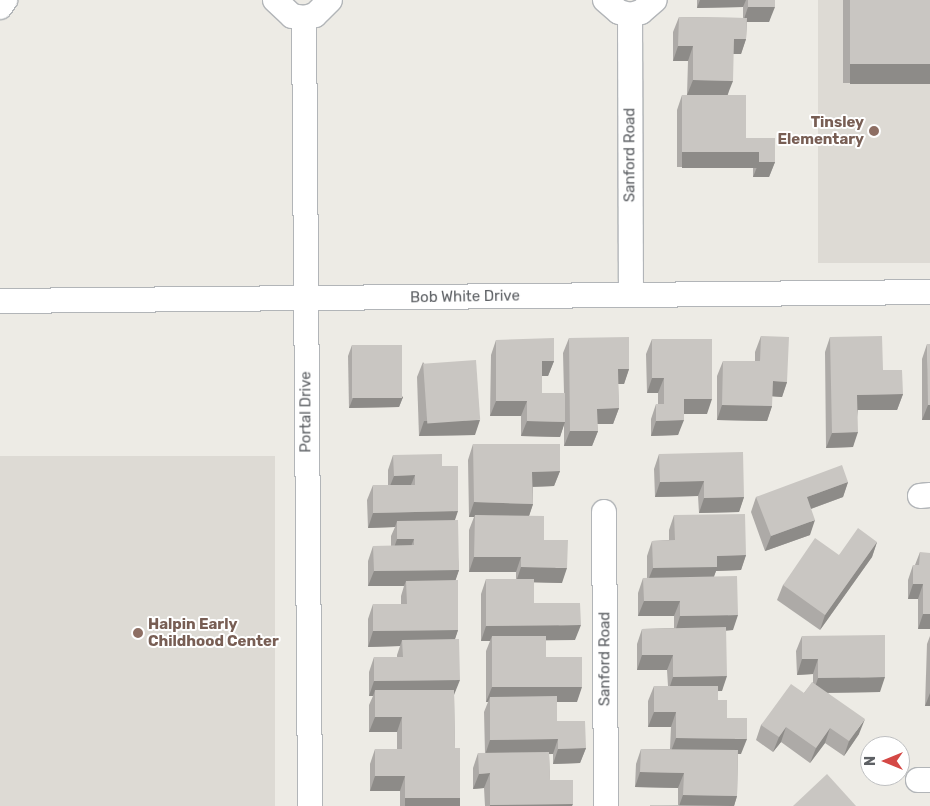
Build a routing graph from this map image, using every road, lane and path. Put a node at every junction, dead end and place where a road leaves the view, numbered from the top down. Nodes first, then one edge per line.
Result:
1 (5, 0) edge
2 (275, 0) edge
3 (330, 0) edge
4 (605, 0) edge
5 (654, 0) edge
6 (0, 7) edge
7 (630, 15) junction
8 (304, 18) junction
9 (930, 292) edge
10 (630, 295) junction
11 (306, 298) junction
12 (0, 301) edge
13 (604, 512) dead end
14 (310, 806) edge
15 (606, 806) edge

1 - 6 street
2 - 8 street
3 - 8 street
4 - 7 street
5 - 7 street
7 - 10 street, Sanford Road
8 - 11 street, Portal Drive
9 - 10 street, Bob White Drive
10 - 11 street, Bob White Drive
11 - 12 street, Bob White Drive
11 - 14 street, Portal Drive
13 - 15 street, Sanford Road

